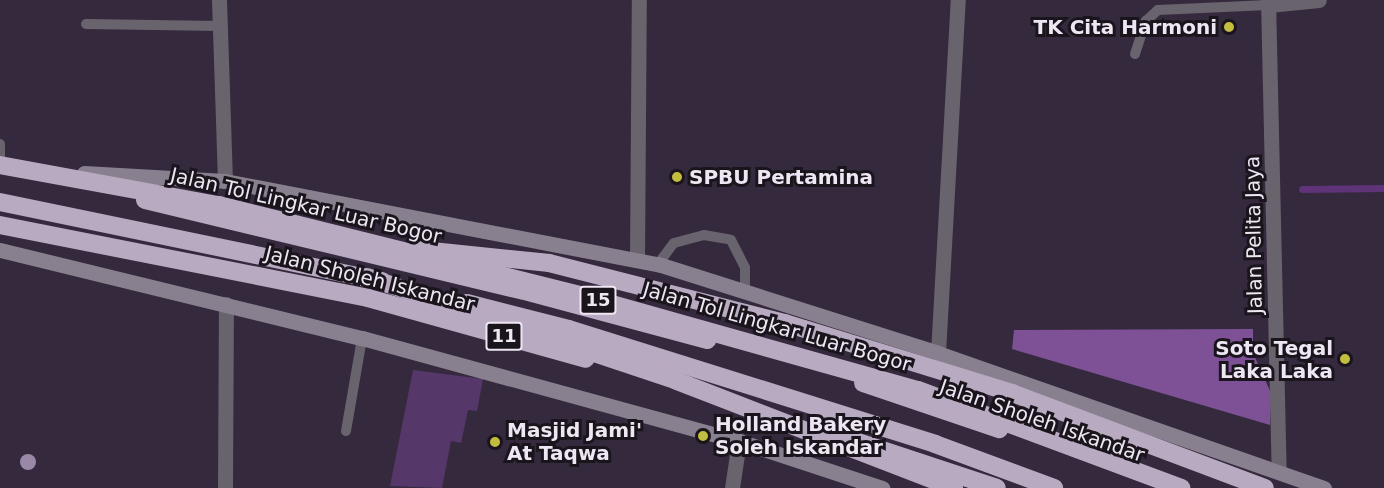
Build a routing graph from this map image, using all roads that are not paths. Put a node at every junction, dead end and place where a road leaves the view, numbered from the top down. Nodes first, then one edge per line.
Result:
1 (219, 0) edge
2 (639, 0) edge
3 (958, 0) edge
4 (1319, 0) edge
5 (1268, 2) edge
6 (86, 24) dead end
7 (220, 26) junction
8 (1135, 54) dead end
9 (0, 144) edge
10 (0, 156) edge
11 (0, 167) edge
12 (225, 182) junction
13 (0, 202) edge
14 (0, 225) edge
15 (373, 245) junction
16 (0, 250) edge
17 (638, 260) junction
18 (658, 264) junction
19 (367, 277) junction
20 (745, 290) junction
21 (226, 304) junction
22 (362, 338) junction
23 (938, 353) junction
24 (346, 431) dead end
25 (739, 441) junction
26 (1279, 470) junction
27 (225, 488) edge
28 (732, 488) edge
29 (882, 488) edge
30 (954, 488) edge
31 (997, 488) edge
32 (1054, 488) edge
33 (1162, 488) edge
34 (1181, 488) edge
35 (1265, 488) edge
36 (1324, 488) edge

1 - 7 street
2 - 17 street
3 - 23 street
4 - 5 street
5 - 8 lane
5 - 26 street, Jalan Pelita Jaya
6 - 7 lane
7 - 12 street
9 - 10 lane
11 - 12 street
11 - 15 highway, Jalan Tol Lingkar Luar Bogor / 15, bridge
11 - 33 highway, Jalan Sholeh Iskandar / 11
12 - 17 street
13 - 19 highway, 15
14 - 31 highway, Jalan Sholeh Iskandar / 11
15 - 34 highway, Jalan Tol Lingkar Luar Bogor / 15, bridge
15 - 35 highway, bridge
16 - 21 street
17 - 18 street
18 - 20 street
18 - 20 lane
19 - 30 highway, bridge
19 - 32 highway, 15, bridge
20 - 23 street
21 - 22 street
21 - 27 street
22 - 24 lane
22 - 25 street
23 - 26 street
25 - 28 street
25 - 29 street
26 - 36 street

